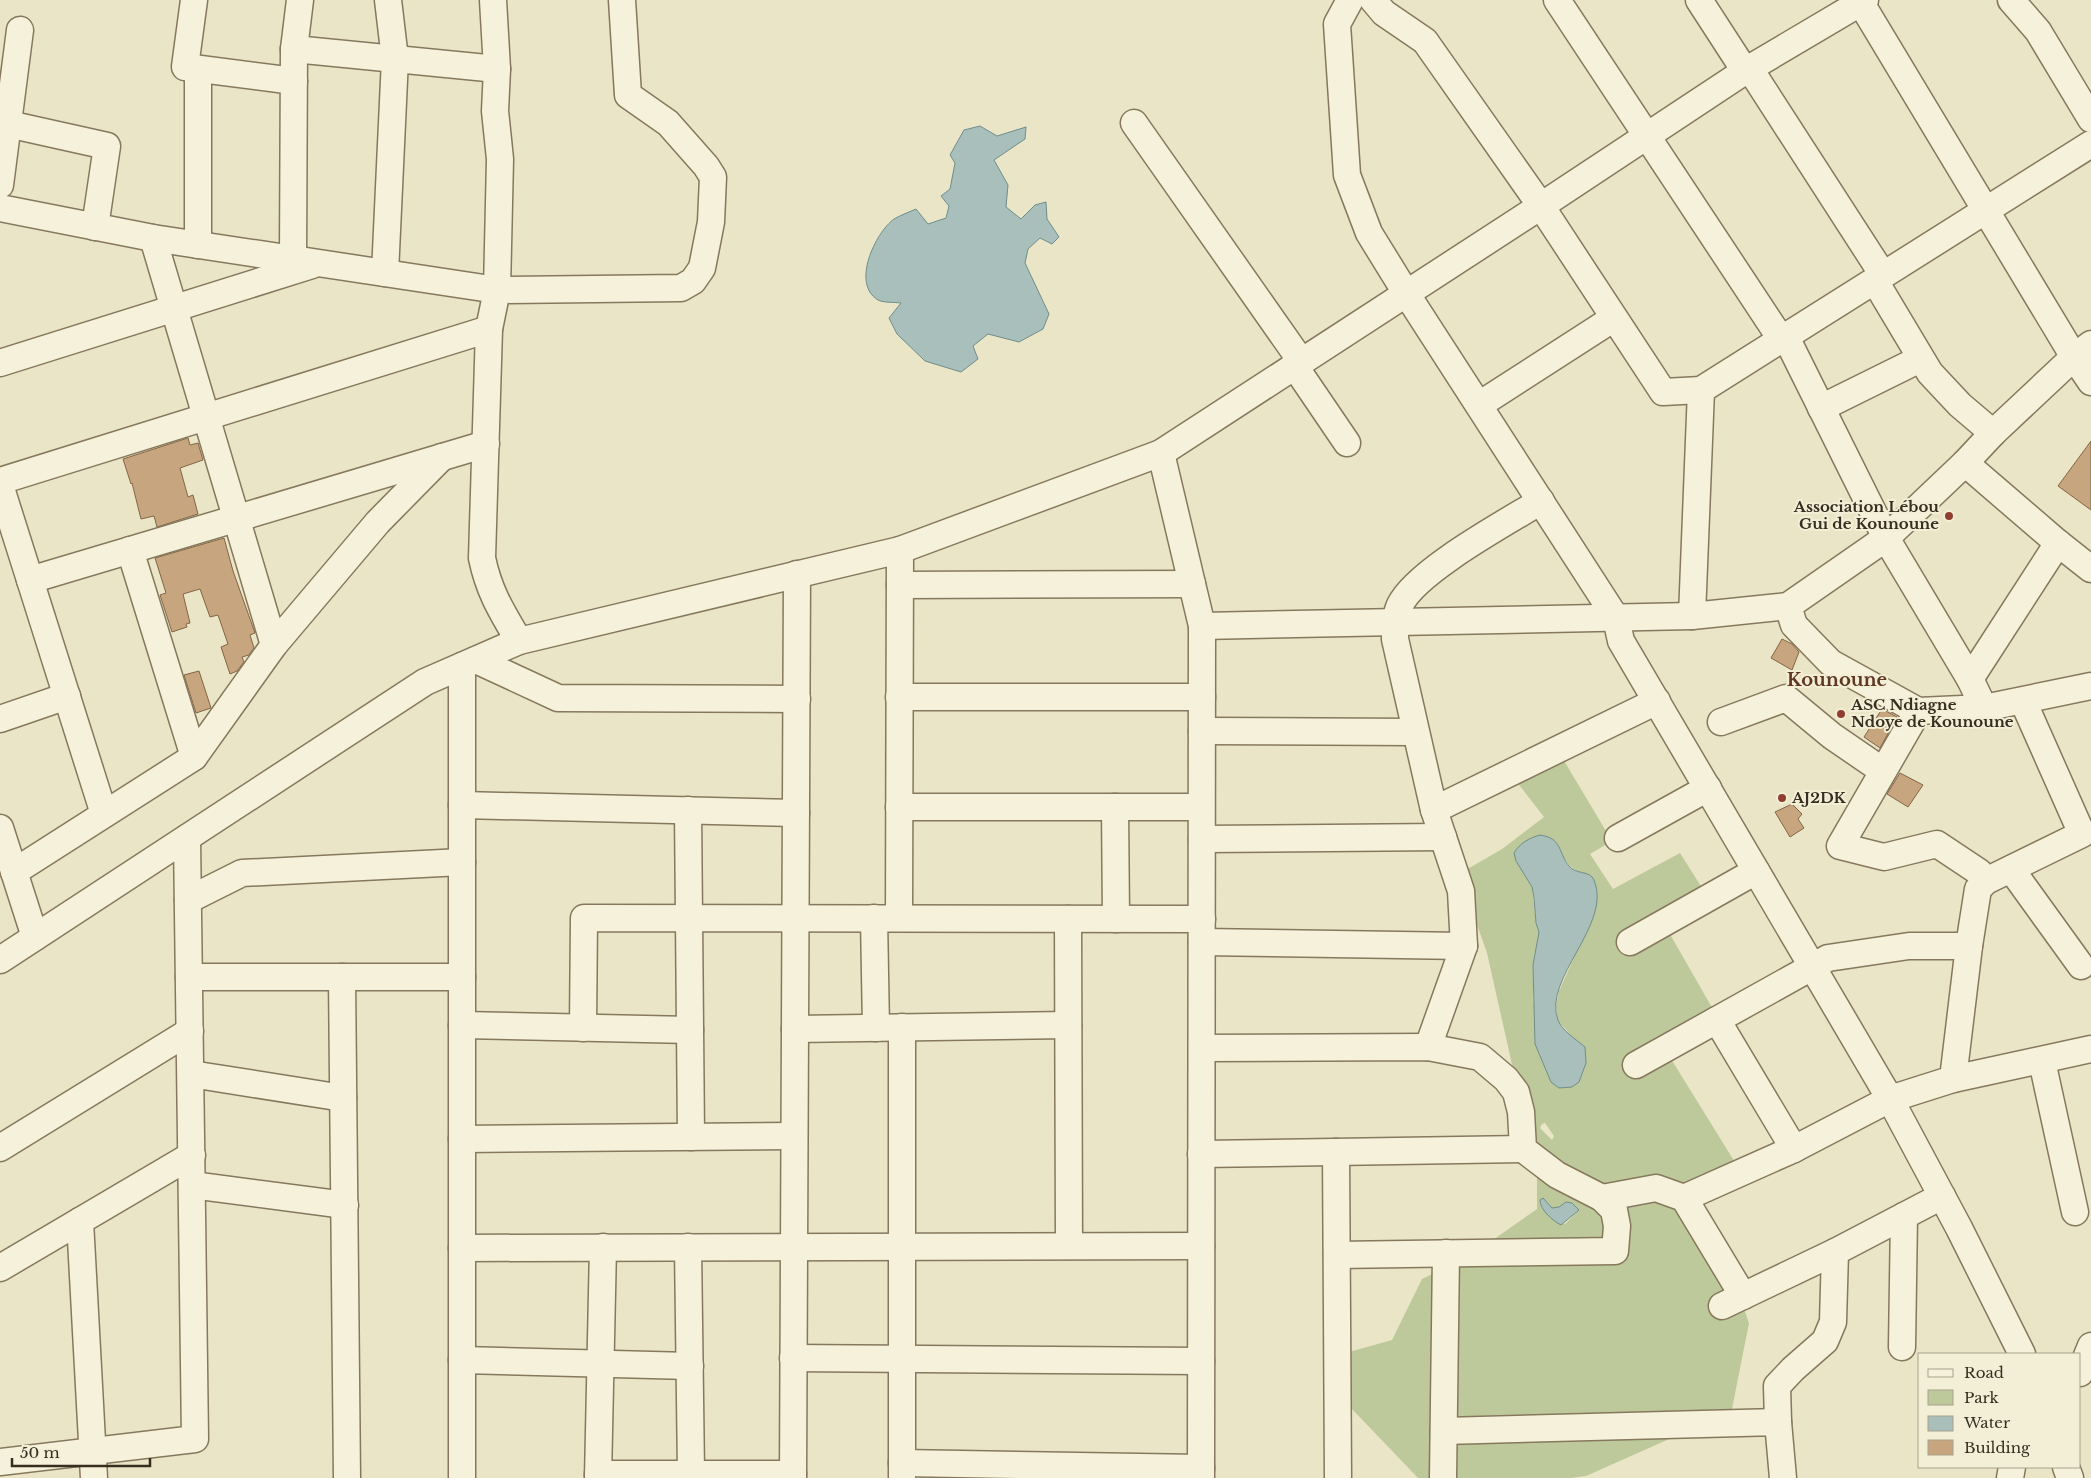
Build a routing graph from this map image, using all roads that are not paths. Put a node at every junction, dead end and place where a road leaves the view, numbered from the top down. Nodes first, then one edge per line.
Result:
1 (194, 0) edge
2 (300, 0) edge
3 (388, 0) edge
4 (493, 0) edge
5 (622, 0) edge
6 (1350, 0) edge
7 (1373, 0) edge
8 (1557, 0) edge
9 (1700, 0) edge
10 (2011, 0) edge
11 (1863, 1) edge
12 (20, 30) dead end
13 (294, 49) junction
14 (395, 59) junction
15 (198, 69) junction
16 (497, 69) junction
17 (1747, 70) junction
18 (294, 81) junction
19 (2091, 119) edge
20 (1134, 123) dead end
21 (8, 124) junction
22 (1646, 137) junction
23 (2091, 144) edge
24 (0, 186) edge
25 (1541, 206) junction
26 (0, 208) edge
27 (1986, 211) junction
28 (95, 227) junction
29 (153, 238) junction
30 (198, 245) junction
31 (292, 259) junction
32 (318, 263) junction
33 (385, 273) junction
34 (1879, 278) junction
35 (496, 290) junction
36 (1406, 293) junction
37 (174, 309) junction
38 (1614, 318) junction
39 (489, 329) junction
40 (1784, 338) junction
41 (2082, 351) edge
42 (1920, 359) junction
43 (0, 363) edge
44 (1297, 363) junction
45 (2091, 382) edge
46 (1701, 390) junction
47 (1479, 405) junction
48 (1822, 408) junction
49 (206, 417) junction
50 (1993, 433) junction
51 (1347, 443) dead end
52 (486, 444) junction
53 (1160, 453) junction
54 (442, 457) junction
55 (1965, 463) junction
56 (0, 480) edge
57 (0, 484) edge
58 (1541, 501) junction
59 (236, 518) junction
60 (1886, 538) junction
61 (2058, 544) junction
62 (130, 550) junction
63 (900, 550) junction
64 (2091, 569) edge
65 (797, 574) junction
66 (30, 580) junction
67 (1192, 584) junction
68 (900, 585) junction
69 (1788, 606) junction
70 (1692, 616) junction
71 (1616, 618) junction
72 (1395, 620) junction
73 (1202, 626) junction
74 (519, 641) junction
75 (274, 645) junction
76 (469, 663) junction
77 (1970, 679) junction
78 (2091, 686) edge
79 (67, 696) junction
80 (900, 697) junction
81 (1202, 697) junction
82 (797, 699) junction
83 (1656, 701) junction
84 (2023, 701) junction
85 (1984, 708) junction
86 (1918, 711) junction
87 (0, 719) edge
88 (1721, 722) dead end
89 (1202, 730) junction
90 (1415, 732) junction
91 (194, 756) junction
92 (1883, 771) junction
93 (1708, 788) junction
94 (462, 805) junction
95 (899, 807) junction
96 (1115, 807) junction
97 (1201, 807) junction
98 (688, 810) junction
99 (1434, 810) junction
100 (796, 812) junction
101 (104, 814) junction
102 (0, 828) edge
103 (1443, 837) junction
104 (187, 838) junction
105 (1618, 838) dead end
106 (1202, 839) junction
107 (462, 862) junction
108 (2011, 869) junction
109 (1756, 871) junction
110 (14, 872) junction
111 (1986, 881) junction
112 (188, 900) junction
113 (689, 918) junction
114 (796, 918) junction
115 (886, 918) junction
116 (1068, 919) junction
117 (1116, 919) junction
118 (1202, 931) junction
119 (35, 938) junction
120 (1630, 942) dead end
121 (1464, 946) junction
122 (1968, 946) junction
123 (0, 960) edge
124 (2081, 966) dead end
125 (1812, 967) junction
126 (189, 977) junction
127 (342, 977) junction
128 (462, 977) junction
129 (1717, 1020) junction
130 (462, 1025) junction
131 (1068, 1025) junction
132 (902, 1027) junction
133 (583, 1028) junction
134 (876, 1028) junction
135 (795, 1029) junction
136 (690, 1030) junction
137 (190, 1031) junction
138 (1428, 1047) junction
139 (1202, 1048) junction
140 (2091, 1050) edge
141 (2042, 1061) junction
142 (1636, 1065) dead end
143 (191, 1074) junction
144 (1953, 1079) junction
145 (343, 1098) junction
146 (1890, 1100) junction
147 (794, 1136) junction
148 (691, 1137) junction
149 (462, 1138) junction
150 (0, 1148) edge
151 (1523, 1149) junction
152 (1794, 1149) junction
153 (1336, 1152) junction
154 (1202, 1154) junction
155 (192, 1155) junction
156 (192, 1185) junction
157 (1942, 1196) junction
158 (1602, 1198) junction
159 (1684, 1198) junction
160 (344, 1206) junction
161 (2076, 1212) dead end
162 (1904, 1216) junction
163 (80, 1221) junction
164 (902, 1246) junction
165 (1069, 1246) junction
166 (1201, 1246) junction
167 (603, 1247) junction
168 (688, 1247) junction
169 (794, 1247) junction
170 (462, 1248) junction
171 (1835, 1252) junction
172 (1446, 1253) junction
173 (1337, 1255) junction
174 (0, 1268) edge
175 (2091, 1346) edge
176 (1902, 1347) dead end
177 (2021, 1353) edge
178 (794, 1358) junction
179 (902, 1359) junction
180 (462, 1360) junction
181 (1201, 1361) junction
182 (600, 1364) junction
183 (690, 1366) junction
184 (2081, 1371) edge
185 (1778, 1422) junction
186 (1444, 1430) junction
187 (93, 1451) junction
188 (0, 1462) edge
189 (902, 1470) edge
190 (1005, 1471) edge
191 (1201, 1473) edge
192 (691, 1474) junction
193 (598, 1476) edge
194 (793, 1476) edge
195 (94, 1478) edge
196 (347, 1478) edge
197 (462, 1478) edge
198 (1338, 1478) edge
199 (1443, 1478) edge
200 (1783, 1478) edge

1 - 15 street
2 - 13 street
3 - 14 street
4 - 16 street
5 - 35 street
6 - 36 street
7 - 25 street
8 - 22 street
9 - 17 street
10 - 19 street
11 - 17 street
11 - 27 street
12 - 21 street
13 - 14 street
13 - 18 street
14 - 16 street
14 - 33 street
15 - 18 street
15 - 30 street
16 - 35 street
17 - 22 street
17 - 34 street
18 - 31 street
20 - 44 street
21 - 24 street
21 - 28 street
22 - 25 street
22 - 40 street
23 - 27 street
25 - 36 street
25 - 38 street
26 - 28 street
27 - 34 street
27 - 41 street
28 - 29 street
29 - 30 street
29 - 37 street
30 - 31 street
31 - 32 street
32 - 33 street
32 - 37 street
33 - 35 street
34 - 40 street
34 - 42 street
35 - 39 street
36 - 44 street
36 - 47 street
37 - 43 street
37 - 49 street
38 - 46 street
38 - 47 street
39 - 49 street
39 - 52 street
40 - 46 street
40 - 48 street
41 - 45 street
41 - 50 street
42 - 48 street
42 - 50 street
44 - 51 street
44 - 53 street
46 - 70 street
47 - 58 street
48 - 60 street
49 - 56 street
49 - 59 street
50 - 55 street
52 - 54 street
52 - 74 street
53 - 63 street
53 - 67 street
54 - 59 street
54 - 75 street
55 - 60 street
55 - 61 street
57 - 66 street
58 - 71 street
58 - 72 street
59 - 62 street
59 - 75 street
60 - 69 street
60 - 77 street
61 - 64 street
61 - 77 street
62 - 66 street
62 - 91 street
63 - 65 street
63 - 68 street
65 - 74 street
65 - 82 street
66 - 79 street
67 - 68 street
67 - 73 street
68 - 80 street
69 - 70 street
69 - 86 street
70 - 71 street
71 - 72 street
71 - 83 street
72 - 73 street
72 - 90 street
73 - 81 street
74 - 76 street
75 - 91 street
76 - 82 street
76 - 94 street
76 - 104 street
77 - 85 street
78 - 84 street
79 - 87 street
79 - 101 street
80 - 81 street
80 - 95 street
81 - 89 street
82 - 100 street
83 - 93 street
83 - 99 street
84 - 85 street
84 - 108 street
85 - 86 street
86 - 92 street
88 - 92 street
89 - 90 street
89 - 97 street
90 - 99 street
91 - 101 street
92 - 111 street
93 - 105 street
93 - 109 street
94 - 98 street
94 - 107 street
95 - 96 street
95 - 115 street
96 - 97 street
96 - 117 street
97 - 106 street
98 - 100 street
98 - 113 street
99 - 103 street
100 - 114 street
101 - 110 street
102 - 110 street
103 - 106 street
103 - 121 street
104 - 112 street
104 - 119 street
106 - 118 street
107 - 112 street
107 - 128 street
108 - 111 street
108 - 124 street
109 - 120 street
109 - 125 street
110 - 119 street
111 - 122 street
112 - 126 street
113 - 114 street
113 - 133 street
113 - 136 street
114 - 115 street
114 - 135 street
115 - 116 street
115 - 134 street
116 - 117 street
116 - 131 street
117 - 118 street
118 - 121 street
118 - 139 street
119 - 123 street
121 - 138 street
122 - 125 street
122 - 144 street
125 - 129 street
125 - 146 street
126 - 127 street
126 - 137 street
127 - 128 street
127 - 145 street
128 - 130 street
129 - 142 street
129 - 152 street
130 - 133 street
130 - 149 street
131 - 132 street
131 - 165 street
132 - 134 street
132 - 164 street
133 - 136 street
134 - 135 street
135 - 147 street
136 - 148 street
137 - 143 street
137 - 150 street
138 - 139 street
138 - 151 street
139 - 154 street
140 - 141 street
141 - 144 street
141 - 161 street
143 - 145 street
143 - 155 street
144 - 146 street
145 - 160 street
146 - 152 street
146 - 157 street
147 - 148 street
147 - 169 street
148 - 149 street
149 - 170 street
151 - 153 street
151 - 158 street
152 - 159 street
153 - 154 street
153 - 173 street
154 - 166 street
155 - 156 street
155 - 163 street
156 - 160 street
156 - 187 street
157 - 162 street
157 - 177 street
158 - 159 street
158 - 172 street
159 - 171 street
160 - 196 street
162 - 171 street
162 - 176 street
163 - 174 street
163 - 187 street
164 - 165 street
164 - 169 street
164 - 179 street
165 - 166 street
166 - 181 street
167 - 168 street
167 - 170 street
167 - 182 street
168 - 169 street
168 - 183 street
169 - 178 street
170 - 180 street
171 - 185 street
172 - 173 street
172 - 186 street
173 - 198 street
175 - 184 street
178 - 179 street
178 - 194 street
179 - 181 street
179 - 189 street
180 - 182 street
180 - 197 street
181 - 191 street
182 - 183 street
182 - 193 street
183 - 192 street
185 - 186 street
185 - 200 street
186 - 199 street
187 - 188 street
187 - 195 street
189 - 190 street
190 - 191 street
192 - 193 street
192 - 194 street

